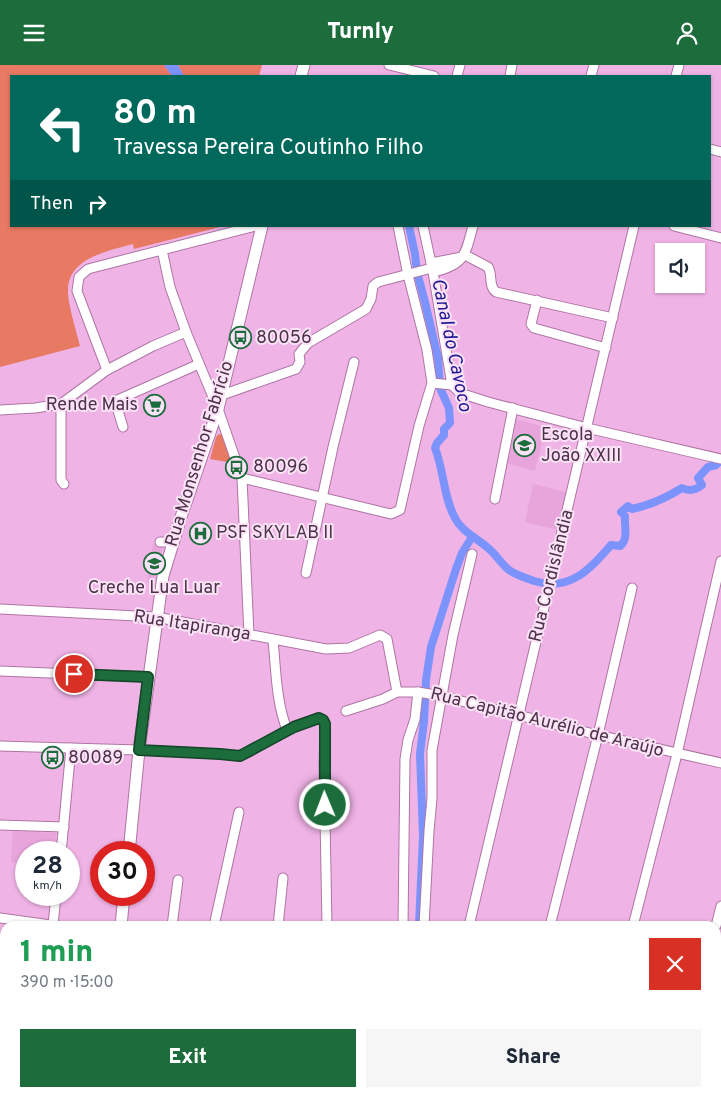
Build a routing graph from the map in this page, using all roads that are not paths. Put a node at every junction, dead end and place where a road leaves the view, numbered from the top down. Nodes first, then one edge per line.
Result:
1 (389, 65) edge
2 (430, 75) edge
3 (251, 227) edge
4 (262, 227) edge
5 (398, 227) edge
6 (423, 227) edge
7 (473, 227) edge
8 (634, 227) edge
9 (678, 227) edge
10 (721, 237) edge
11 (162, 250) junction
12 (463, 256) junction
13 (431, 268) junction
14 (409, 275) junction
15 (537, 300) junction
16 (613, 318) junction
17 (186, 332) junction
18 (606, 348) junction
19 (354, 363) dead end
20 (199, 364) junction
21 (107, 370) junction
22 (433, 383) junction
23 (450, 385) junction
24 (222, 395) junction
25 (61, 404) junction
26 (513, 408) junction
27 (218, 409) junction
28 (0, 410) edge
29 (123, 427) dead end
30 (588, 427) junction
31 (719, 458) edge
32 (242, 478) junction
33 (64, 484) dead end
34 (322, 497) junction
35 (495, 499) dead end
36 (160, 542) dead end
37 (172, 543) junction
38 (472, 555) dead end
39 (721, 561) edge
40 (306, 573) dead end
41 (632, 588) dead end
42 (0, 609) edge
43 (156, 617) junction
44 (249, 635) junction
45 (273, 640) junction
46 (0, 671) edge
47 (148, 677) junction
48 (397, 692) junction
49 (419, 692) junction
50 (439, 695) junction
51 (346, 711) dead end
52 (518, 716) junction
53 (287, 730) junction
54 (598, 735) junction
55 (0, 746) edge
56 (71, 748) junction
57 (139, 750) junction
58 (677, 754) junction
59 (721, 763) edge
60 (239, 812) dead end
61 (0, 825) edge
62 (64, 827) junction
63 (62, 841) edge
64 (129, 841) edge
65 (283, 878) dead end
66 (178, 880) dead end
67 (56, 906) edge
68 (123, 906) edge
69 (721, 906) edge
70 (0, 918) edge
71 (14, 921) edge
72 (55, 921) edge
73 (121, 921) edge
74 (173, 921) edge
75 (215, 921) edge
76 (279, 921) edge
77 (327, 921) edge
78 (403, 921) edge
79 (424, 921) edge
80 (469, 921) edge
81 (551, 921) edge
82 (633, 921) edge
83 (717, 921) edge

1 - 2 street
3 - 11 street
4 - 24 main road, Rua Monsenhor Fabrício
5 - 14 street
6 - 13 street
7 - 12 street
8 - 16 street, Rua Cordislândia
9 - 10 street
11 - 17 street
11 - 21 street
12 - 13 street
12 - 15 street
13 - 14 street
13 - 23 street
14 - 22 street
14 - 24 street
15 - 16 street
15 - 18 street
16 - 18 street, Rua Cordislândia
17 - 20 street
17 - 21 street
18 - 30 street, Rua Cordislândia
19 - 34 street
20 - 27 street
20 - 29 street
21 - 25 street
22 - 23 street
22 - 34 street
23 - 26 street
24 - 27 main road, Rua Monsenhor Fabrício
25 - 28 street
25 - 33 street
26 - 30 street
26 - 35 street
27 - 32 street
27 - 37 main road, Rua Monsenhor Fabrício
30 - 31 street
30 - 52 street, Rua Cordislândia
32 - 34 street
32 - 44 street
34 - 40 street
36 - 37 street
37 - 43 main road, Rua Monsenhor Fabrício
38 - 50 street
39 - 58 street
41 - 54 street
42 - 43 street, Rua Itapiranga
43 - 44 street, Rua Itapiranga
43 - 47 main road, Rua Monsenhor Fabrício
44 - 45 street, Rua Itapiranga
45 - 48 street, Rua Itapiranga
45 - 53 street
46 - 47 street
47 - 57 main road, Rua Monsenhor Fabrício
48 - 49 street, Rua Capitão Aurélio de Araújo
48 - 51 street, Rua Capitão Aurélio de Araújo
49 - 50 street, Rua Capitão Aurélio de Araújo
49 - 78 street
50 - 52 street, Rua Capitão Aurélio de Araújo
50 - 79 street
52 - 54 street, Rua Capitão Aurélio de Araújo
52 - 80 street, Rua Cordislândia
53 - 57 street
53 - 77 street
54 - 58 street, Rua Capitão Aurélio de Araújo
54 - 81 street
55 - 56 street
56 - 57 street
56 - 62 street
57 - 64 main road, Rua Monsenhor Fabrício
58 - 59 street, Rua Capitão Aurélio de Araújo
58 - 82 street
60 - 75 street
61 - 62 street
62 - 63 street
65 - 76 street
66 - 74 street
67 - 72 street
68 - 73 main road
69 - 83 street
70 - 71 street

